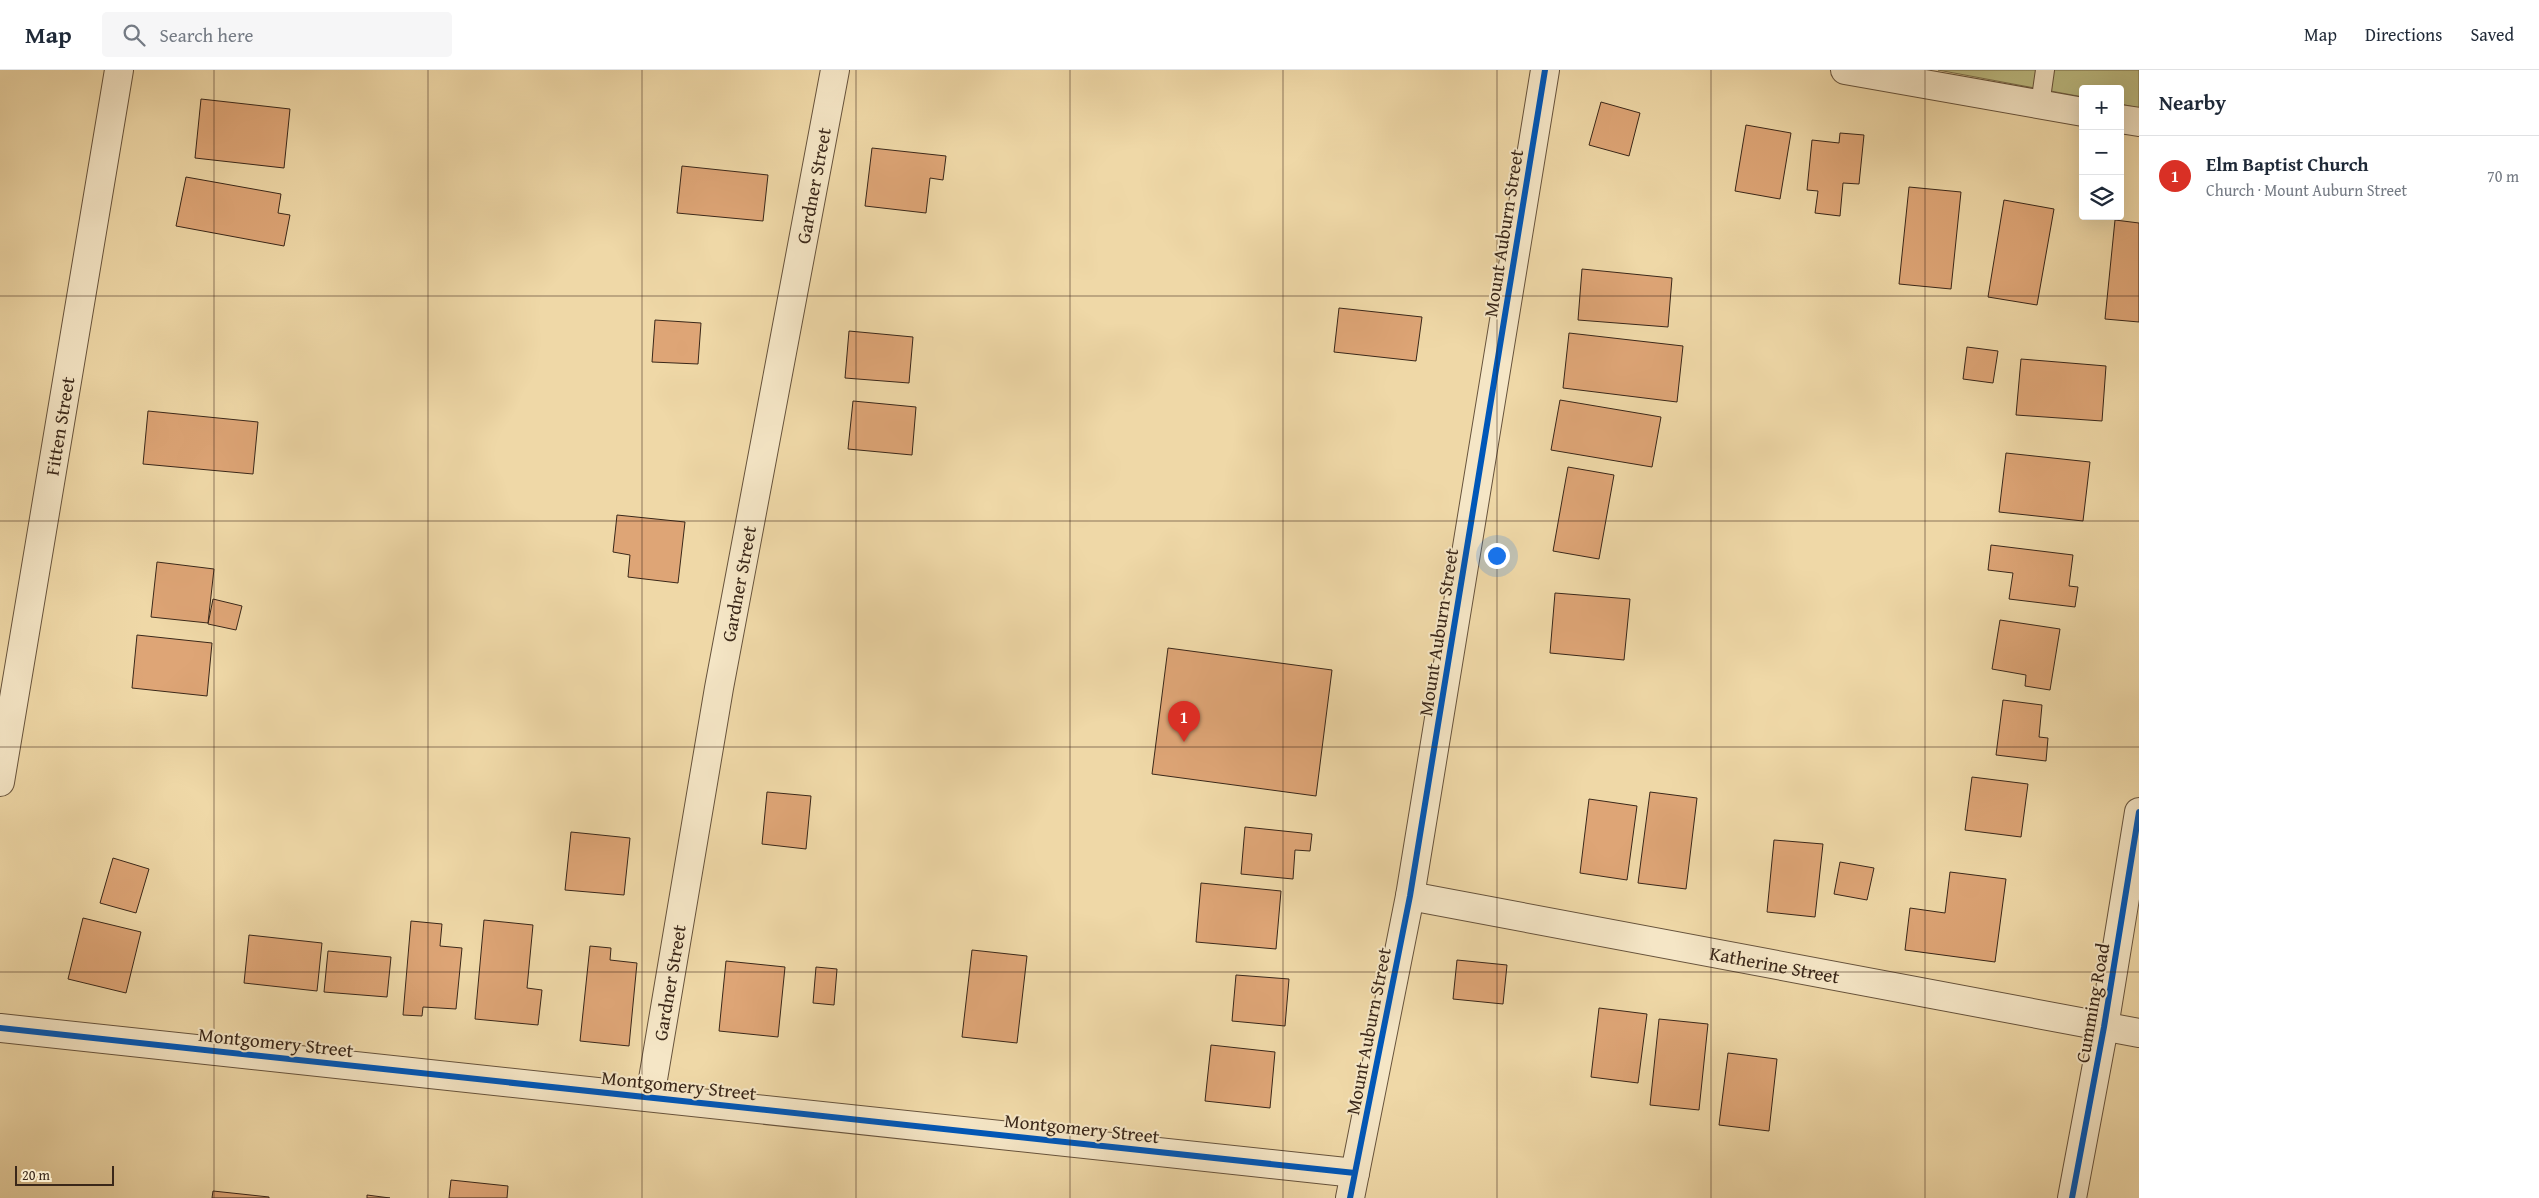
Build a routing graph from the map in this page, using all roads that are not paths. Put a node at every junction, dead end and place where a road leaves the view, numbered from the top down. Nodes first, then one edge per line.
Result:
1 (119, 70) edge
2 (834, 70) edge
3 (1545, 70) edge
4 (1845, 70) edge
5 (2044, 70) edge
6 (2040, 105) junction
7 (2079, 111) edge
8 (2124, 120) edge
9 (2139, 122) edge
10 (0, 782) edge
11 (2139, 812) edge
12 (1410, 896) junction
13 (2104, 1027) junction
14 (0, 1028) edge
15 (2139, 1033) edge
16 (650, 1097) junction
17 (1353, 1185) edge
18 (2072, 1198) edge

1 - 10 street, Fitten Street
2 - 16 street, Gardner Street
3 - 12 street, Mount Auburn Street
4 - 6 street
5 - 6 lane
6 - 7 street
8 - 9 street
11 - 13 street, Cumming Road
12 - 13 street, Katherine Street
12 - 17 street, Mount Auburn Street
13 - 15 street, Katherine Street
13 - 18 street, Cumming Road
14 - 16 street, Montgomery Street
16 - 17 street, Montgomery Street

